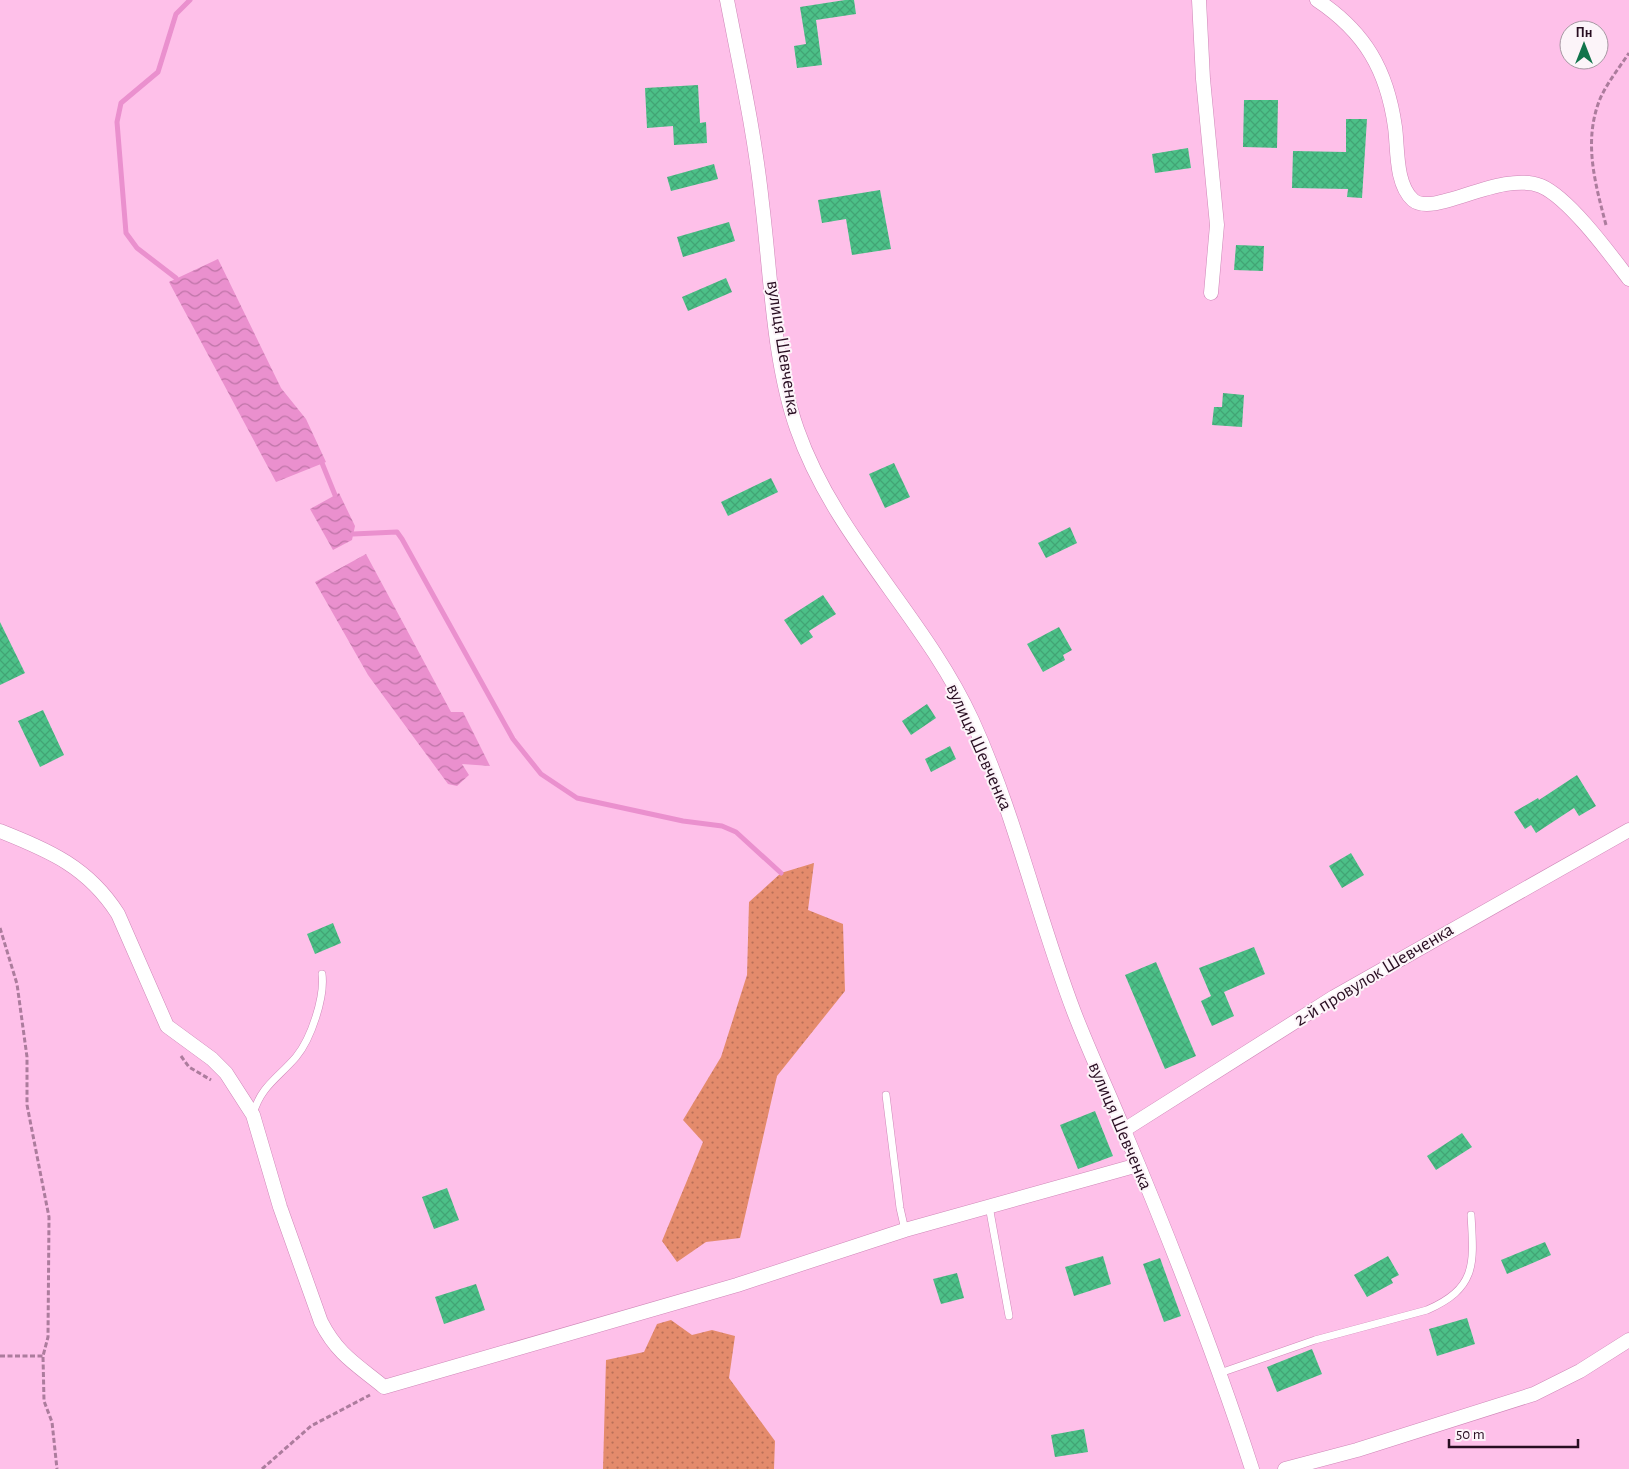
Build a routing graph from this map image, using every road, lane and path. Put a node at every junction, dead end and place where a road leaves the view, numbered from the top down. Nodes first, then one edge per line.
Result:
1 (728, 0) edge
2 (1200, 0) edge
3 (1317, 0) edge
4 (1629, 53) edge
5 (1609, 234) dead end
6 (1629, 279) edge
7 (1211, 294) dead end
8 (1629, 830) edge
9 (0, 831) edge
10 (0, 928) edge
11 (322, 974) dead end
12 (886, 1095) dead end
13 (253, 1115) junction
14 (1124, 1130) junction
15 (1138, 1165) junction
16 (989, 1206) junction
17 (1471, 1215) dead end
18 (905, 1230) junction
19 (1009, 1316) dead end
20 (1629, 1340) edge
21 (0, 1356) edge
22 (43, 1356) junction
23 (1220, 1373) junction
24 (384, 1387) junction
25 (57, 1469) edge
26 (262, 1469) edge
27 (1252, 1469) edge
28 (1285, 1469) edge

1 - 14 street, вулиця Шевченка
2 - 7 street
3 - 6 street
4 - 5 path
8 - 14 street, 2-й провулок Шевченка
9 - 13 street
10 - 22 path
11 - 13 lane
12 - 18 lane
13 - 24 street
14 - 15 street, вулиця Шевченка
15 - 16 street
15 - 23 street, вулиця Шевченка
16 - 18 street
16 - 19 lane
17 - 23 lane
18 - 24 street
20 - 28 street
21 - 22 path
22 - 25 path
23 - 27 street, вулиця Шевченка
24 - 26 path

